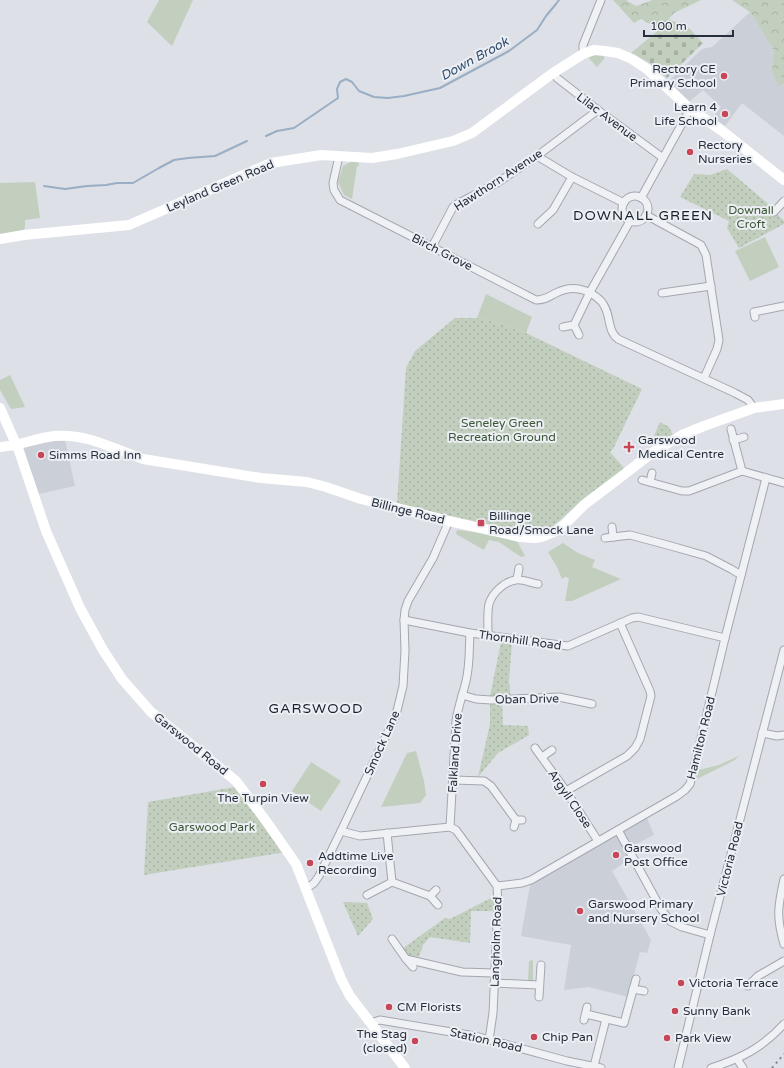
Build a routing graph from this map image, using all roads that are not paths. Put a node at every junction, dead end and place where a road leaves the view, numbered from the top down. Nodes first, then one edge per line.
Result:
1 (601, 0) edge
2 (583, 54) junction
3 (553, 73) junction
4 (690, 109) junction
5 (598, 110) junction
6 (339, 156) junction
7 (537, 156) junction
8 (663, 158) junction
9 (572, 177) junction
10 (784, 180) edge
11 (641, 198) junction
12 (784, 201) edge
13 (624, 203) junction
14 (774, 212) dead end
15 (646, 215) junction
16 (630, 220) junction
17 (538, 224) dead end
18 (0, 239) edge
19 (432, 247) junction
20 (711, 286) junction
21 (590, 292) junction
22 (662, 293) dead end
23 (784, 306) edge
24 (755, 317) dead end
25 (574, 326) junction
26 (563, 328) dead end
27 (580, 334) dead end
28 (704, 378) junction
29 (784, 404) edge
30 (0, 408) edge
31 (754, 408) junction
32 (731, 429) dead end
33 (744, 437) dead end
34 (733, 440) junction
35 (16, 445) junction
36 (0, 447) edge
37 (742, 471) junction
38 (652, 472) dead end
39 (766, 478) junction
40 (642, 480) dead end
41 (650, 482) junction
42 (784, 483) edge
43 (449, 521) junction
44 (612, 527) dead end
45 (613, 537) junction
46 (605, 538) dead end
47 (519, 568) dead end
48 (741, 575) junction
49 (517, 579) junction
50 (538, 584) dead end
51 (404, 620) junction
52 (620, 623) junction
53 (470, 633) junction
54 (488, 635) junction
55 (725, 638) junction
56 (784, 650) edge
57 (462, 695) junction
58 (592, 704) dead end
59 (762, 733) junction
60 (784, 735) edge
61 (535, 748) dead end
62 (552, 750) dead end
63 (542, 757) junction
64 (453, 780) junction
65 (566, 791) junction
66 (517, 822) dead end
67 (450, 827) junction
68 (618, 830) junction
69 (341, 831) junction
70 (387, 834) junction
71 (598, 841) junction
72 (784, 880) edge
73 (392, 882) junction
74 (497, 886) junction
75 (306, 888) junction
76 (436, 890) dead end
77 (367, 894) dead end
78 (430, 896) junction
79 (438, 905) dead end
80 (781, 912) edge
81 (710, 935) junction
82 (392, 939) dead end
83 (784, 944) edge
84 (406, 960) junction
85 (784, 961) edge
86 (541, 965) dead end
87 (413, 967) dead end
88 (494, 973) junction
89 (636, 979) dead end
90 (494, 984) junction
91 (539, 985) junction
92 (748, 986) dead end
93 (633, 988) junction
94 (644, 991) dead end
95 (539, 997) dead end
96 (586, 1013) dead end
97 (606, 1019) junction
98 (371, 1023) junction
99 (784, 1024) edge
100 (489, 1040) junction
101 (735, 1060) junction
102 (566, 1064) edge
103 (597, 1067) edge
104 (405, 1068) edge
105 (678, 1068) edge
106 (711, 1068) edge
107 (743, 1068) edge

1 - 2 street
2 - 3 street, Leyland Green Road
2 - 4 street
3 - 5 street, Lilac Avenue
3 - 6 street, Leyland Green Road
4 - 8 street
4 - 10 street
5 - 7 street, Hawthorn Avenue
5 - 8 street, Lilac Avenue
6 - 18 street, Leyland Green Road
6 - 19 street, Birch Grove
7 - 9 street
7 - 19 street, Hawthorn Avenue
8 - 11 street
9 - 13 street
9 - 17 street
11 - 13 street
11 - 15 street
12 - 14 street
13 - 16 street
15 - 16 street
15 - 20 street
16 - 21 street
19 - 21 street, Birch Grove
20 - 22 street
20 - 28 street
21 - 25 street
21 - 28 street
23 - 24 street
25 - 26 street
25 - 27 street
28 - 31 street
29 - 31 street, Billinge Road
30 - 35 street, Garswood Road
31 - 43 street, Billinge Road
32 - 34 street
33 - 34 street
34 - 37 street
35 - 36 street, Billinge Road
35 - 43 street, Billinge Road
35 - 75 street, Garswood Road
37 - 39 street
37 - 41 street
38 - 41 street
39 - 42 street
39 - 48 street, Hamilton Road
40 - 41 street
43 - 51 street, Smock Lane
44 - 45 street
45 - 46 street
45 - 48 street
47 - 49 street
48 - 55 street, Hamilton Road
49 - 50 street
49 - 54 street
51 - 53 street, Thornhill Road
51 - 69 street, Smock Lane
52 - 54 street, Thornhill Road
52 - 55 street, Thornhill Road
52 - 65 street
53 - 54 street, Thornhill Road
53 - 57 street, Falkland Drive
55 - 68 street, Hamilton Road
56 - 59 street, Victoria Road
57 - 58 street, Oban Drive
57 - 64 street, Falkland Drive
59 - 60 street
59 - 81 street, Victoria Road
61 - 63 street, Argyll Close
62 - 63 street, Argyll Close
63 - 65 street, Argyll Close
64 - 66 street
64 - 67 street, Falkland Drive
65 - 71 street, Argyll Close
67 - 70 street
67 - 74 street, Langholm Road
68 - 71 street, Hamilton Road
68 - 81 street
69 - 70 street
69 - 75 street, Smock Lane
70 - 73 street
71 - 74 street, Hamilton Road
72 - 80 street
73 - 77 street
73 - 78 street
74 - 88 street, Langholm Road
75 - 98 street, Garswood Road
76 - 78 street
78 - 79 street
80 - 83 street
81 - 105 street, Victoria Road
82 - 84 street
84 - 87 street
84 - 88 street
85 - 92 street
86 - 91 street
88 - 90 street, Langholm Road
89 - 93 street
90 - 91 street
90 - 100 street, Langholm Road
91 - 95 street
93 - 94 street
93 - 97 street
96 - 97 street
97 - 103 street
98 - 100 street, Station Road
98 - 104 street, Garswood Road
99 - 101 street
100 - 102 street, Station Road
101 - 106 street
101 - 107 street
102 - 103 street, Station Road

